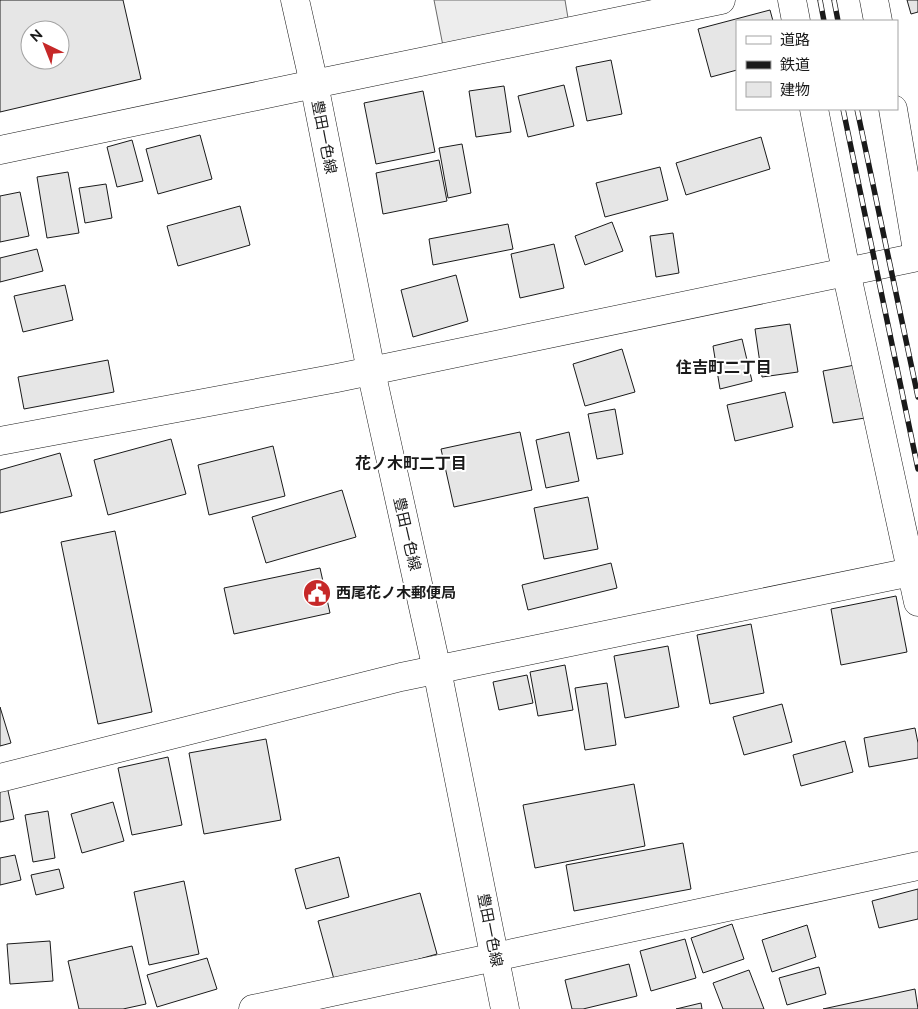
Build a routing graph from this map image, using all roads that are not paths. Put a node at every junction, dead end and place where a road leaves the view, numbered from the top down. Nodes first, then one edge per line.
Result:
1 (295, 0) edge
2 (721, 0) edge
3 (792, 0) edge
4 (874, 0) edge
5 (796, 20) edge
6 (878, 20) edge
7 (314, 84) junction
8 (814, 110) edge
9 (893, 110) edge
10 (0, 150) edge
11 (918, 257) edge
12 (846, 271) junction
13 (371, 371) junction
14 (0, 442) edge
15 (911, 572) junction
16 (918, 602) edge
17 (438, 670) junction
18 (0, 778) edge
19 (918, 866) edge
20 (495, 956) junction
21 (252, 1009) edge
22 (505, 1009) edge

1 - 7 street, 豊田一色線
2 - 7 street
3 - 5 street
4 - 6 street
7 - 10 street
7 - 13 street, 豊田一色線
8 - 12 street
9 - 11 street
11 - 12 street
12 - 13 street
12 - 15 street
13 - 14 street
13 - 17 street, 豊田一色線
15 - 16 street
15 - 17 street
17 - 18 street
17 - 20 street, 豊田一色線
19 - 20 street
20 - 21 street
20 - 22 street, 豊田一色線

